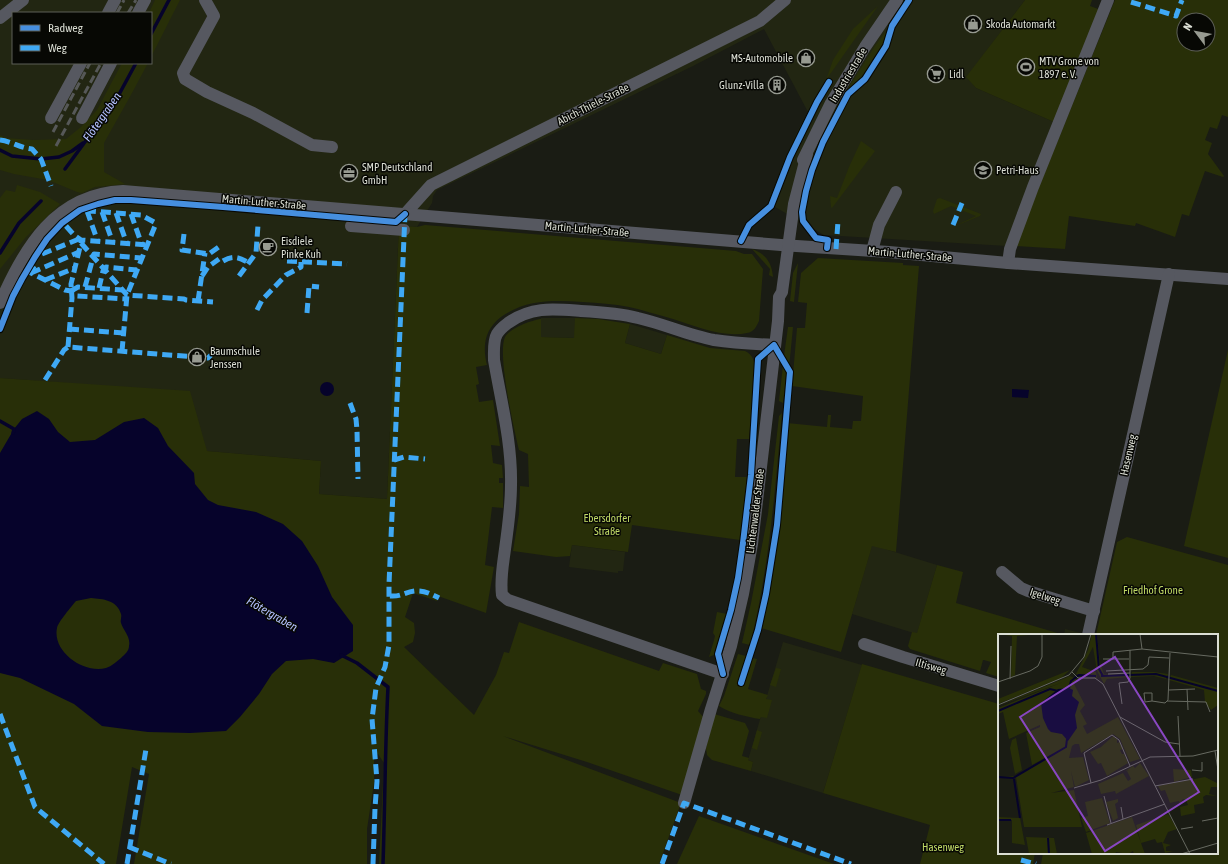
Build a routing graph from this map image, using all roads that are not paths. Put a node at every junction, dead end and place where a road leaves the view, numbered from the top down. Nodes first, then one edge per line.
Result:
1 (23, 0) edge
2 (115, 0) edge
3 (145, 0) edge
4 (205, 0) edge
5 (785, 0) edge
6 (897, 0) edge
7 (1108, 0) edge
8 (109, 12) edge
9 (139, 12) edge
10 (0, 18) edge
11 (80, 64) edge
12 (110, 64) edge
13 (52, 118) dead end
14 (82, 118) dead end
15 (332, 147) dead end
16 (896, 192) dead end
17 (405, 214) junction
18 (352, 226) dead end
19 (404, 230) dead end
20 (785, 245) junction
21 (872, 251) junction
22 (1008, 263) junction
23 (1168, 274) junction
24 (1228, 279) edge
25 (0, 303) edge
26 (774, 345) junction
27 (1002, 572) dead end
28 (1094, 611) junction
29 (1088, 634) edge
30 (864, 644) dead end
31 (723, 674) junction
32 (998, 686) edge
33 (684, 803) dead end

1 - 10 street
2 - 8 street
3 - 9 street
4 - 15 street
5 - 17 street, Abich-Thiele-Straße
6 - 20 street, Industriestraße
7 - 22 street
11 - 13 street
12 - 14 street
16 - 21 street
17 - 20 street, Martin-Luther-Straße
17 - 25 street, Martin-Luther-Straße
18 - 19 street
20 - 21 street, Martin-Luther-Straße
20 - 26 street, Lichtenwalder Straße
21 - 22 street, Martin-Luther-Straße
22 - 23 street, Martin-Luther-Straße
23 - 24 street, Martin-Luther-Straße
23 - 28 street, Hasenweg
26 - 31 street, Lichtenwalder Straße
26 - 31 street
27 - 28 street, Igelweg
28 - 29 street, Hasenweg
30 - 32 street, Iltisweg
31 - 33 street, Lichtenwalder Straße

